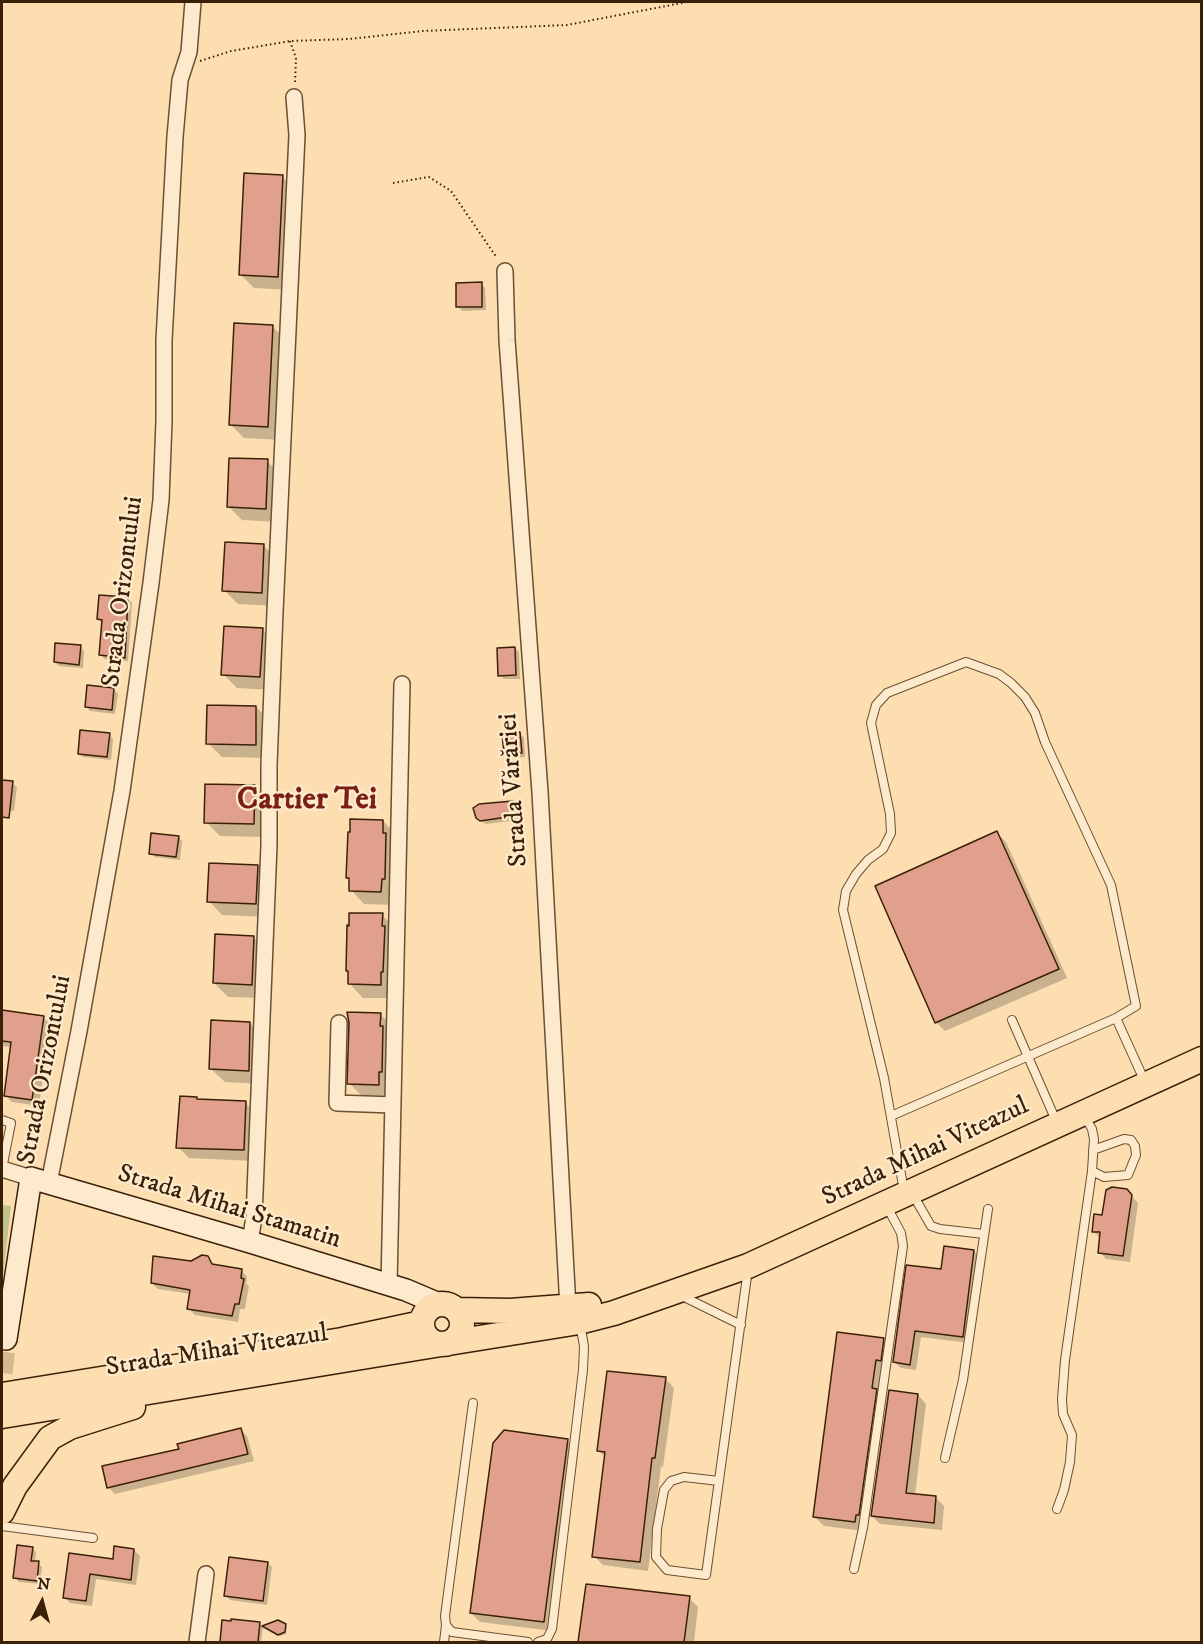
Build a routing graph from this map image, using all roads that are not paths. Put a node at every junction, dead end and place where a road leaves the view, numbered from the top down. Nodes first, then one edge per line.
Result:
1 (193, 2) edge
2 (294, 97) road end
3 (505, 271) road end
4 (402, 684) dead end
5 (1116, 1018) junction
6 (1012, 1020) dead end
7 (339, 1023) dead end
8 (1028, 1055) junction
9 (1202, 1059) edge
10 (1146, 1084) junction
11 (393, 1105) junction
12 (1083, 1112) junction
13 (891, 1116) junction
14 (2, 1120) edge
15 (1058, 1124) junction
16 (1093, 1150) junction
17 (2, 1169) edge
18 (1092, 1171) junction
19 (40, 1181) junction
20 (901, 1197) junction
21 (988, 1209) dead end
22 (984, 1234) junction
23 (250, 1242) junction
24 (748, 1266) junction
25 (389, 1285) junction
26 (674, 1293) junction
27 (448, 1307) junction
28 (574, 1315) junction
29 (422, 1323) junction
30 (741, 1324) junction
31 (4, 1339) edge
32 (445, 1344) junction
33 (205, 1383) junction
34 (2, 1395) edge
35 (473, 1403) dead end
36 (2, 1416) edge
37 (945, 1458) dead end
38 (719, 1481) junction
39 (1057, 1509) dead end
40 (2, 1512) edge
41 (2, 1526) edge
42 (93, 1538) dead end
43 (854, 1569) dead end
44 (206, 1574) dead end
45 (446, 1625) junction
46 (197, 1642) edge
47 (444, 1642) edge
48 (528, 1642) edge
49 (538, 1642) edge

1 - 19 street, Strada Orizontului
2 - 23 street
3 - 28 street, Strada Vărăriei
4 - 11 street
5 - 8 lane
5 - 10 lane
5 - 13 lane
6 - 8 lane
7 - 11 street
8 - 13 lane
8 - 15 lane
9 - 10 main road, Strada Mihai Viteazul
10 - 12 main road, Strada Mihai Viteazul
11 - 25 street
12 - 15 main road, Strada Mihai Viteazul
12 - 16 lane
13 - 20 lane
14 - 17 lane
15 - 20 main road, Strada Mihai Viteazul
16 - 18 lane
16 - 18 lane
17 - 19 street, Strada Mihai Stamatin
18 - 39 lane
19 - 23 street, Strada Mihai Stamatin
19 - 31 street
20 - 22 lane
20 - 24 main road, Strada Mihai Viteazul
20 - 43 lane
21 - 22 lane
22 - 37 lane
23 - 25 street, Strada Mihai Stamatin
24 - 26 main road, Strada Mihai Viteazul
24 - 30 lane
25 - 27 street, Strada Mihai Stamatin
26 - 28 main road, Strada Mihai Viteazul
26 - 30 lane
27 - 28 main road, Strada Mihai Viteazul
27 - 29 main road
27 - 32 main road
28 - 32 main road, Strada Mihai Viteazul
28 - 49 lane
29 - 32 main road
29 - 34 main road, Strada Mihai Viteazul
30 - 38 lane
32 - 33 main road, Strada Mihai Viteazul
33 - 36 main road, Strada Mihai Viteazul
33 - 40 main road
35 - 45 lane
38 - 38 lane
41 - 42 lane
44 - 46 street
45 - 47 lane
45 - 48 lane

